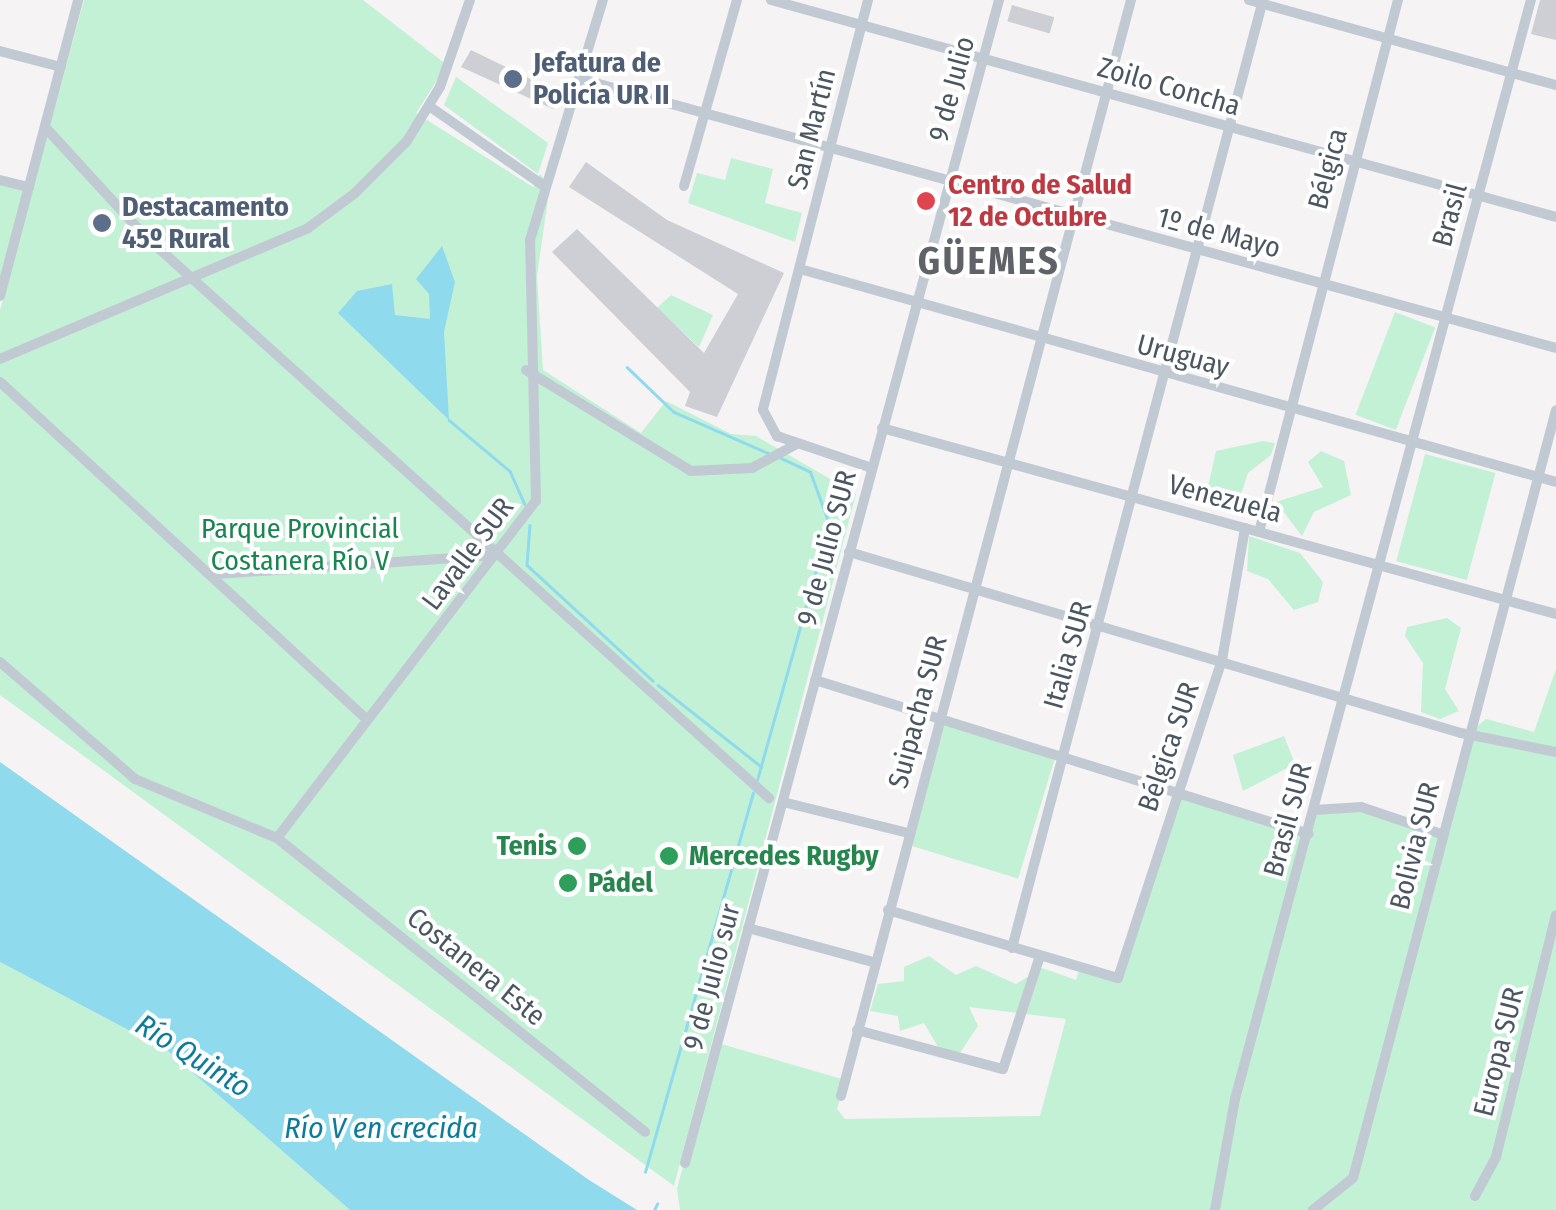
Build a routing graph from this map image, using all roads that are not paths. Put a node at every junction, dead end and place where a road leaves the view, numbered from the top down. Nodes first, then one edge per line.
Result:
1 (78, 0) edge
2 (470, 0) edge
3 (603, 0) edge
4 (737, 0) edge
5 (771, 0) edge
6 (868, 0) edge
7 (999, 0) edge
8 (1132, 0) edge
9 (1249, 0) edge
10 (1398, 0) edge
11 (1531, 0) edge
12 (1263, 2) edge
13 (862, 25) junction
14 (1387, 40) junction
15 (0, 51) edge
16 (983, 59) junction
17 (61, 67) junction
18 (1511, 72) junction
19 (581, 79) junction
20 (1556, 85) edge
21 (1107, 93) junction
22 (429, 106) junction
23 (703, 114) junction
24 (45, 127) junction
25 (1229, 127) junction
26 (831, 149) junction
27 (1353, 162) junction
28 (0, 180) edge
29 (950, 182) junction
30 (544, 186) junction
31 (684, 186) dead end
32 (29, 187) junction
33 (1478, 196) junction
34 (1074, 216) junction
35 (1556, 217) edge
36 (1197, 250) junction
37 (800, 268) junction
38 (193, 278) junction
39 (1321, 284) junction
40 (0, 296) edge
41 (916, 306) junction
42 (1445, 318) junction
43 (1041, 340) junction
44 (1556, 348) edge
45 (0, 359) edge
46 (526, 370) junction
47 (1165, 374) junction
48 (0, 382) edge
49 (1292, 409) junction
50 (1556, 410) edge
51 (882, 428) junction
52 (1414, 442) junction
53 (795, 445) junction
54 (1008, 462) junction
55 (872, 468) junction
56 (1539, 477) junction
57 (1556, 482) edge
58 (1133, 497) junction
59 (1245, 528) junction
60 (1259, 532) junction
61 (849, 552) junction
62 (499, 554) junction
63 (1380, 565) junction
64 (215, 574) junction
65 (974, 588) junction
66 (1504, 600) junction
67 (1556, 614) edge
68 (1100, 624) junction
69 (1222, 660) junction
70 (0, 662) edge
71 (815, 680) junction
72 (1346, 696) junction
73 (941, 714) junction
74 (366, 719) junction
75 (1468, 734) junction
76 (1556, 752) edge
77 (1064, 754) junction
78 (1177, 795) junction
79 (769, 798) dead end
80 (782, 802) junction
81 (1315, 810) junction
82 (908, 833) junction
83 (1309, 834) junction
84 (1441, 834) junction
85 (277, 838) junction
86 (888, 910) junction
87 (1556, 915) edge
88 (748, 928) junction
89 (1012, 948) junction
90 (1040, 956) junction
91 (873, 962) junction
92 (857, 1030) junction
93 (841, 1096) dead end
94 (646, 1132) dead end
95 (686, 1163) dead end
96 (1475, 1196) dead end
97 (1215, 1210) edge
98 (1313, 1210) edge

1 - 17 street
2 - 22 street
3 - 19 street, Lavalle SUR
4 - 23 street
5 - 13 street, Zoilo Concha
6 - 13 street, San Martín
7 - 16 street, 9 de Julio
8 - 21 street, Suipacha SUR
9 - 12 street
10 - 14 street, Bélgica
11 - 18 street, Brasil
12 - 14 street
12 - 25 street, Italia SUR
13 - 16 street, Zoilo Concha
13 - 26 street, San Martín
14 - 18 street
14 - 27 street, Bélgica
15 - 17 street
16 - 21 street, Zoilo Concha
16 - 29 street, 9 de Julio
17 - 24 street
18 - 20 street
18 - 33 street, Brasil
19 - 23 street, 1º de Mayo
19 - 30 street, Lavalle SUR
21 - 25 street, Zoilo Concha
21 - 34 street, Suipacha SUR
22 - 30 street
22 - 38 street
23 - 26 street, 1º de Mayo
23 - 31 street
24 - 32 street
24 - 38 street
25 - 27 street, Zoilo Concha
25 - 36 street, Italia SUR
26 - 29 street, 1º de Mayo
26 - 37 street, San Martín
27 - 33 street, Zoilo Concha
27 - 39 street, Bélgica
28 - 32 street
29 - 34 street, 1º de Mayo
29 - 41 street, 9 de Julio
30 - 46 street, Lavalle SUR
32 - 40 street
33 - 35 street, Zoilo Concha
33 - 42 street, Brasil
34 - 36 street, 1º de Mayo
34 - 43 street, Suipacha SUR
36 - 39 street, 1º de Mayo
36 - 47 street, Italia SUR
37 - 41 street, Uruguay
37 - 53 street, San Martín
38 - 45 street
38 - 62 street
39 - 42 street, 1º de Mayo
39 - 49 street, Bélgica
41 - 43 street, Uruguay
41 - 51 street, 9 de Julio SUR
42 - 44 street, 1º de Mayo
42 - 52 street, Brasil
43 - 47 street, Uruguay
43 - 54 street, Suipacha SUR
46 - 53 street
46 - 62 street, Lavalle SUR
47 - 49 street, Uruguay
47 - 58 street, Italia SUR
48 - 64 street
49 - 52 street, Uruguay
49 - 60 street
50 - 56 street, Bolivia SUR
51 - 54 street, Venezuela
51 - 55 street, 9 de Julio SUR
52 - 56 street, Uruguay
52 - 63 street, Brasil SUR
53 - 55 street
54 - 58 street, Venezuela
54 - 65 street, Suipacha SUR
55 - 61 street, 9 de Julio SUR
56 - 57 street, Uruguay
56 - 66 street, Bolivia SUR
58 - 59 street, Venezuela
58 - 68 street, Italia SUR
59 - 60 street, Venezuela
59 - 69 street, Bélgica SUR
60 - 63 street, Venezuela
61 - 65 street
61 - 71 street, 9 de Julio SUR
62 - 64 street
62 - 74 street, Lavalle SUR
62 - 79 street
63 - 66 street, Venezuela
63 - 72 street, Brasil SUR
64 - 74 street
65 - 68 street
65 - 73 street, Suipacha SUR
66 - 67 street, Venezuela
66 - 75 street, Bolivia SUR
68 - 69 street
68 - 77 street, Italia SUR
69 - 72 street
69 - 78 street, Bélgica SUR
70 - 85 street, Costanera Este
71 - 73 street
71 - 80 street, 9 de Julio SUR
72 - 75 street
72 - 81 street, Brasil SUR
73 - 77 street
73 - 82 street, Suipacha SUR
74 - 85 street, Lavalle SUR
75 - 76 street
75 - 84 street, Bolivia SUR
77 - 78 street
77 - 89 street, Italia SUR
78 - 83 street
78 - 90 street, Bélgica SUR
80 - 82 street
80 - 88 street, 9 de Julio sur
81 - 83 street, Brasil SUR
81 - 84 street
82 - 86 street, Suipacha SUR
83 - 97 street, Brasil SUR
84 - 98 street, Bolivia SUR
85 - 94 street, Costanera Este
86 - 89 street
86 - 91 street, Suipacha SUR
87 - 96 street, Europa SUR
88 - 91 street
88 - 95 street, 9 de Julio sur
89 - 90 street
90 - 92 street
91 - 92 street, Suipacha SUR
92 - 93 street, Suipacha SUR

